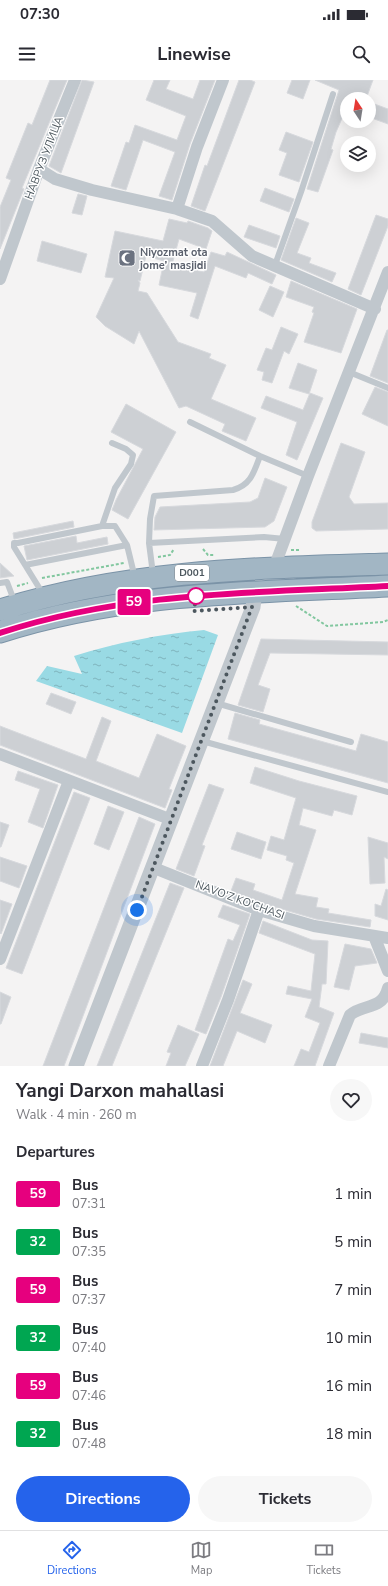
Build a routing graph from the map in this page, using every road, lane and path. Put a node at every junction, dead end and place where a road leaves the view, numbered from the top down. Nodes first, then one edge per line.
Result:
1 (75, 80) edge
2 (223, 80) edge
3 (333, 94) dead end
4 (39, 169) junction
5 (177, 209) junction
6 (275, 265) junction
7 (388, 272) edge
8 (0, 279) edge
9 (375, 308) junction
10 (349, 372) junction
11 (388, 388) edge
12 (190, 422) dead end
13 (112, 443) dead end
14 (260, 456) junction
15 (308, 476) junction
16 (102, 526) junction
17 (285, 539) junction
18 (149, 543) junction
19 (127, 545) junction
20 (388, 564) edge
21 (26, 565) junction
22 (274, 568) junction
23 (144, 578) junction
24 (0, 583) edge
25 (388, 586) edge
26 (255, 591) junction
27 (44, 596) junction
28 (295, 605) dead end
29 (8, 607) edge
30 (388, 620) edge
31 (0, 632) edge
32 (216, 703) junction
33 (202, 741) junction
34 (351, 742) dead end
35 (0, 754) edge
36 (69, 781) junction
37 (388, 792) edge
38 (172, 820) junction
39 (154, 868) junction
40 (259, 910) junction
41 (374, 936) junction
42 (388, 938) edge
43 (0, 959) edge
44 (388, 971) edge
45 (388, 988) edge
46 (76, 1066) edge
47 (202, 1066) edge
48 (329, 1066) edge

1 - 4 street, НАВРУЗ УЛИЦА
2 - 5 street
3 - 6 lane
4 - 5 street
4 - 8 street, НАВРУЗ УЛИЦА
5 - 6 street
6 - 9 street
7 - 9 street
9 - 10 street
10 - 11 lane
10 - 15 street
12 - 14 lane
13 - 16 lane
14 - 15 lane
14 - 18 lane
15 - 17 street
16 - 19 lane
16 - 21 lane
17 - 18 lane
17 - 22 street
18 - 23 lane
19 - 21 lane
19 - 23 lane
20 - 22 highway, D001
21 - 27 lane
22 - 23 highway, D001
23 - 27 highway, D001
24 - 29 lane
25 - 26 highway, D001
26 - 31 highway, D001
26 - 32 street
27 - 29 highway, D001
28 - 30 path
32 - 33 street
32 - 34 lane
33 - 37 lane
33 - 38 street
35 - 36 street
36 - 38 street
36 - 43 street
38 - 39 street
39 - 40 street, NAVO'Z KO'CHASI
39 - 46 street
40 - 41 street, NAVO'Z KO'CHASI
40 - 47 street
41 - 42 street, NAVO'Z KO'CHASI
41 - 44 street
45 - 48 street

